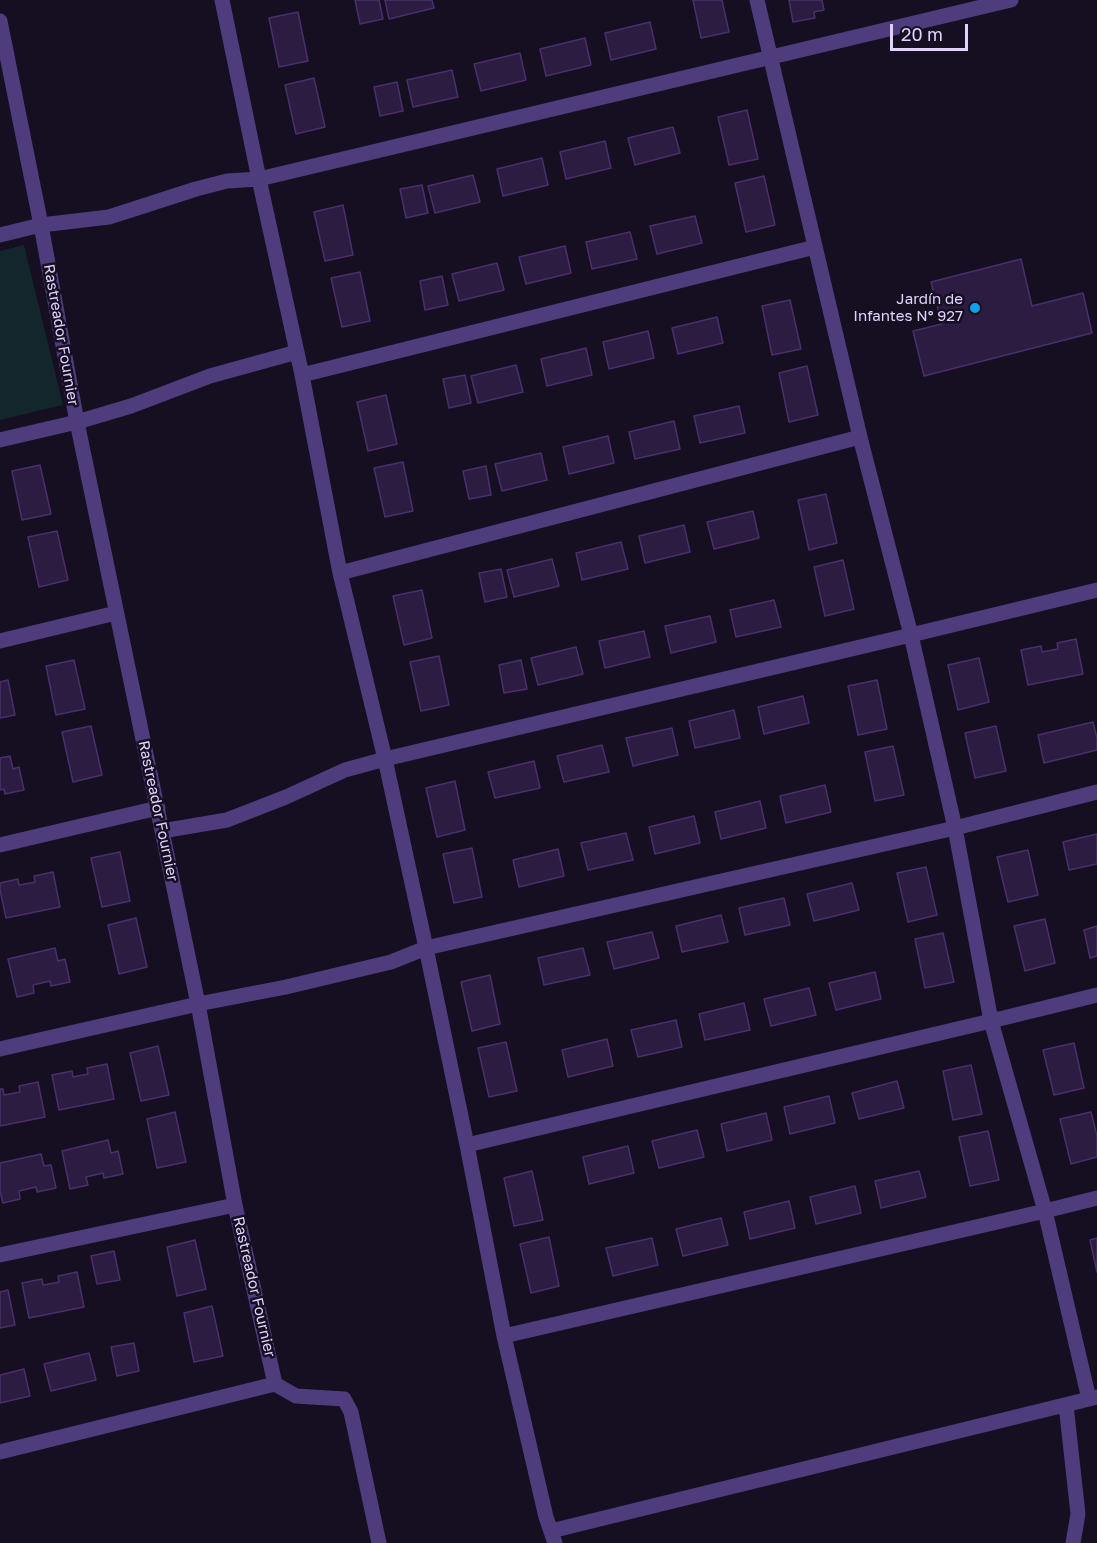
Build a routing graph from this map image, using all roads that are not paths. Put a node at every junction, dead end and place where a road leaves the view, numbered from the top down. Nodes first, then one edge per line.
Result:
1 (222, 0) edge
2 (758, 0) edge
3 (1011, 0) edge
4 (1, 31) edge
5 (771, 57) junction
6 (259, 179) junction
7 (41, 225) junction
8 (0, 235) edge
9 (816, 247) junction
10 (297, 352) junction
11 (302, 375) junction
12 (77, 422) junction
13 (860, 437) junction
14 (0, 440) edge
15 (340, 573) junction
16 (1097, 590) edge
17 (116, 613) junction
18 (911, 635) junction
19 (0, 641) edge
20 (385, 759) junction
21 (1097, 792) edge
22 (158, 808) junction
23 (955, 828) junction
24 (162, 831) junction
25 (0, 845) edge
26 (426, 948) junction
27 (1097, 995) edge
28 (198, 1004) junction
29 (991, 1022) junction
30 (0, 1048) edge
31 (468, 1144) junction
32 (1097, 1198) edge
33 (235, 1205) junction
34 (1045, 1211) junction
35 (0, 1255) edge
36 (504, 1336) junction
37 (275, 1384) junction
38 (1093, 1398) edge
39 (1066, 1405) junction
40 (0, 1452) edge
41 (553, 1537) edge
42 (380, 1543) edge
43 (1073, 1543) edge

1 - 6 street
2 - 5 street
3 - 5 street
4 - 7 street, Rastreador Fournier
5 - 6 street
5 - 9 street
6 - 7 street
6 - 10 street
7 - 8 street
7 - 12 street, Rastreador Fournier
9 - 11 street
9 - 13 street
10 - 11 street
10 - 12 street
11 - 15 street
12 - 14 street
12 - 17 street, Rastreador Fournier
13 - 15 street
13 - 18 street
15 - 20 street
16 - 18 street
17 - 19 street
17 - 22 street, Rastreador Fournier
18 - 20 street
18 - 23 street
20 - 24 street
20 - 26 street
21 - 23 street
22 - 24 street, Rastreador Fournier
22 - 25 street
23 - 26 street
23 - 29 street
24 - 28 street, Rastreador Fournier
26 - 28 street
26 - 31 street
27 - 29 street
28 - 30 street
28 - 33 street, Rastreador Fournier
29 - 31 street
29 - 34 street
31 - 36 street
32 - 34 street
33 - 35 street
33 - 37 street, Rastreador Fournier
34 - 36 street
34 - 38 street
36 - 41 street
37 - 40 street
37 - 42 street
38 - 39 street
39 - 41 street
39 - 43 street

